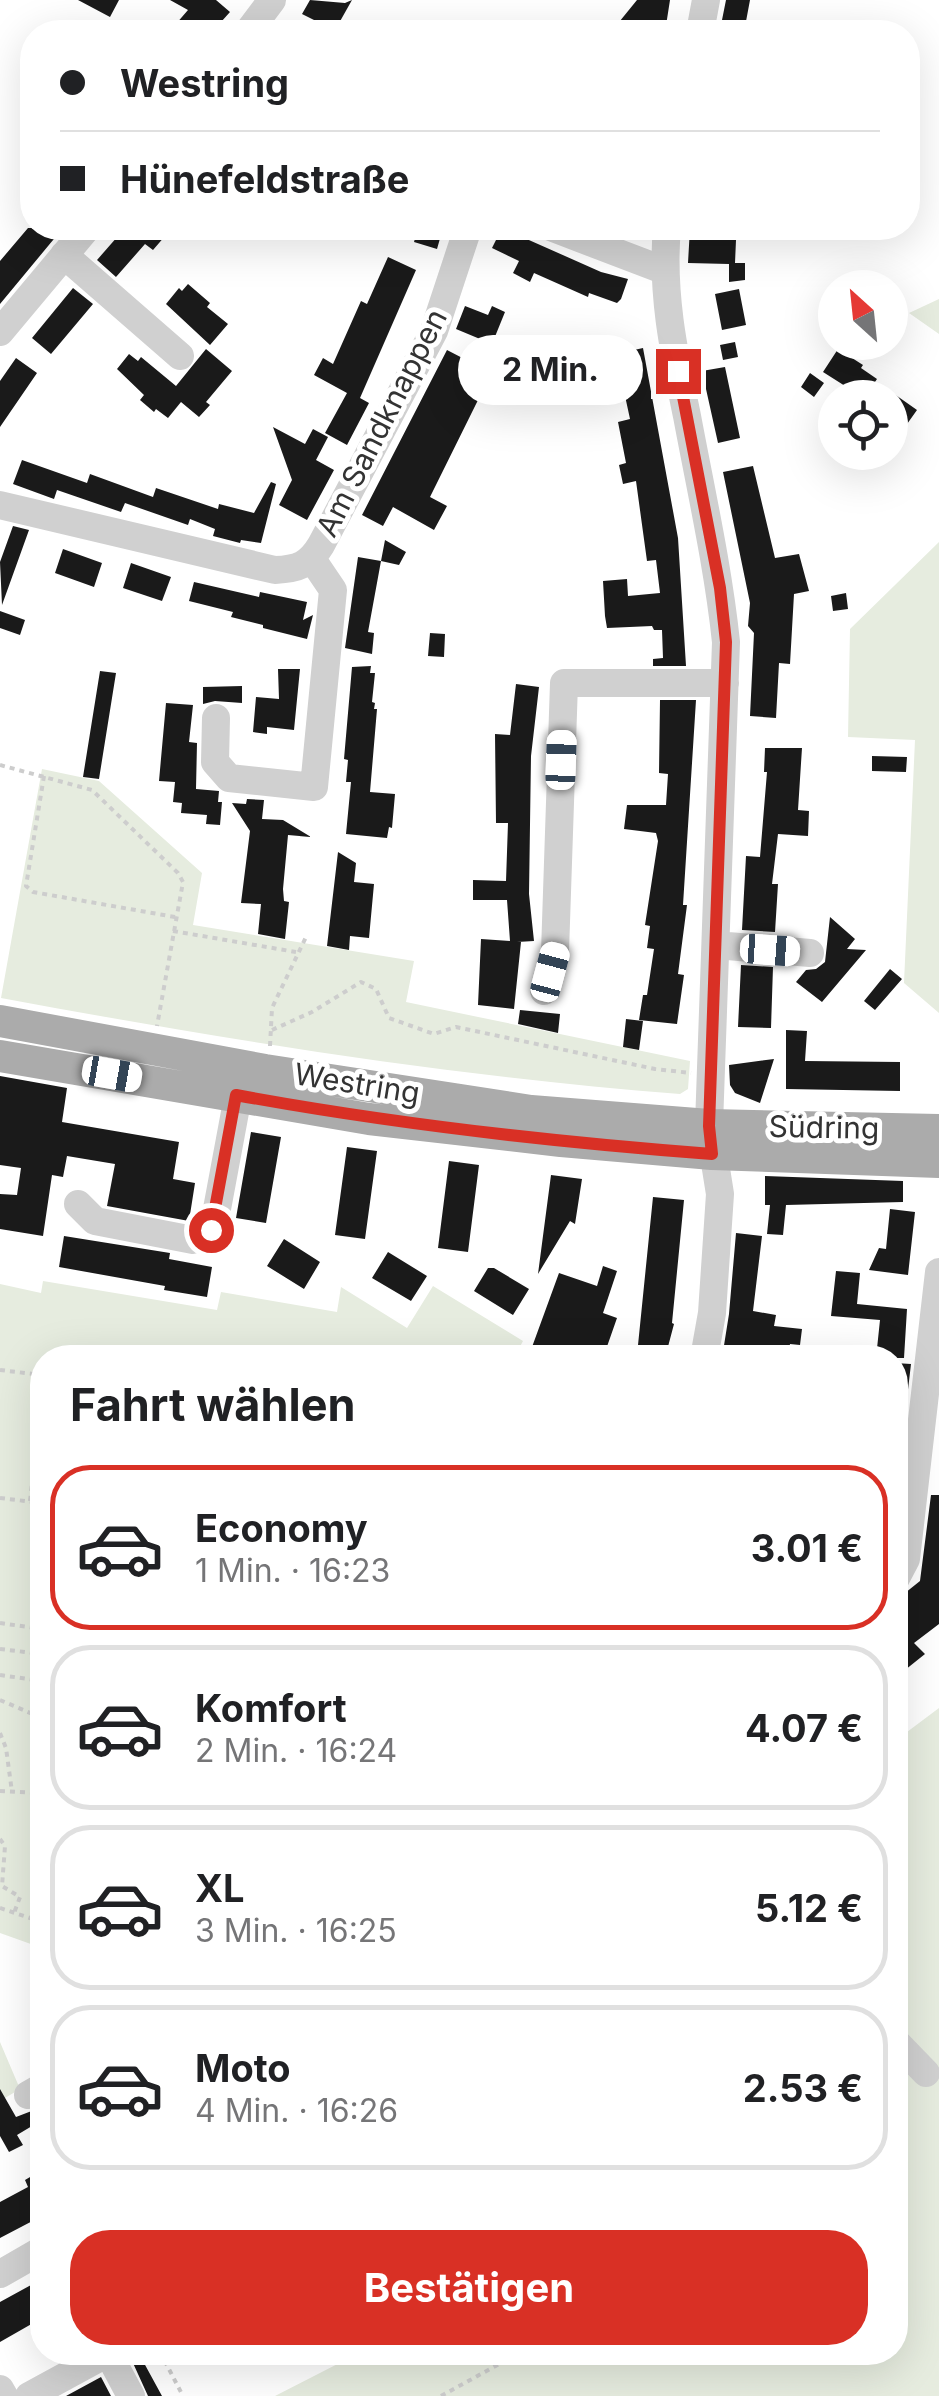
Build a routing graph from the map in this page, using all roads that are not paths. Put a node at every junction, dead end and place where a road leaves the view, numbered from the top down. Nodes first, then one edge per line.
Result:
1 (77, 240) edge
2 (464, 240) edge
3 (584, 240) edge
4 (665, 240) edge
5 (64, 256) junction
6 (663, 270) junction
7 (0, 332) edge
8 (180, 356) dead end
9 (0, 505) edge
10 (312, 559) junction
11 (724, 683) junction
12 (216, 718) dead end
13 (716, 945) junction
14 (810, 952) dead end
15 (544, 992) dead end
16 (0, 1021) edge
17 (0, 1056) edge
18 (249, 1077) junction
19 (939, 1130) edge
20 (710, 1140) junction
21 (939, 1162) edge
22 (78, 1204) dead end
23 (939, 1272) edge
24 (706, 1345) edge
25 (908, 1542) edge
26 (908, 2053) edge
27 (926, 2072) dead end
28 (30, 2257) edge
29 (0, 2274) edge
30 (86, 2365) edge
31 (114, 2365) edge
32 (0, 2389) edge
33 (4, 2396) edge
34 (29, 2396) edge
35 (131, 2396) edge

1 - 5 street
2 - 10 street, Am Sandknappen
3 - 6 street
4 - 6 street
5 - 7 street
5 - 8 street
6 - 11 street
9 - 10 street, Am Sandknappen
10 - 12 street, Am Sandknappen
11 - 13 street
11 - 15 street
13 - 14 street
13 - 20 street
16 - 18 main road, Westring
17 - 18 main road, Westring
18 - 20 main road, Westring
18 - 22 street
19 - 20 main road, Südring
20 - 21 main road, Südring
20 - 24 street
23 - 25 street
26 - 27 street
28 - 29 street
30 - 34 street
31 - 35 street
32 - 33 street

